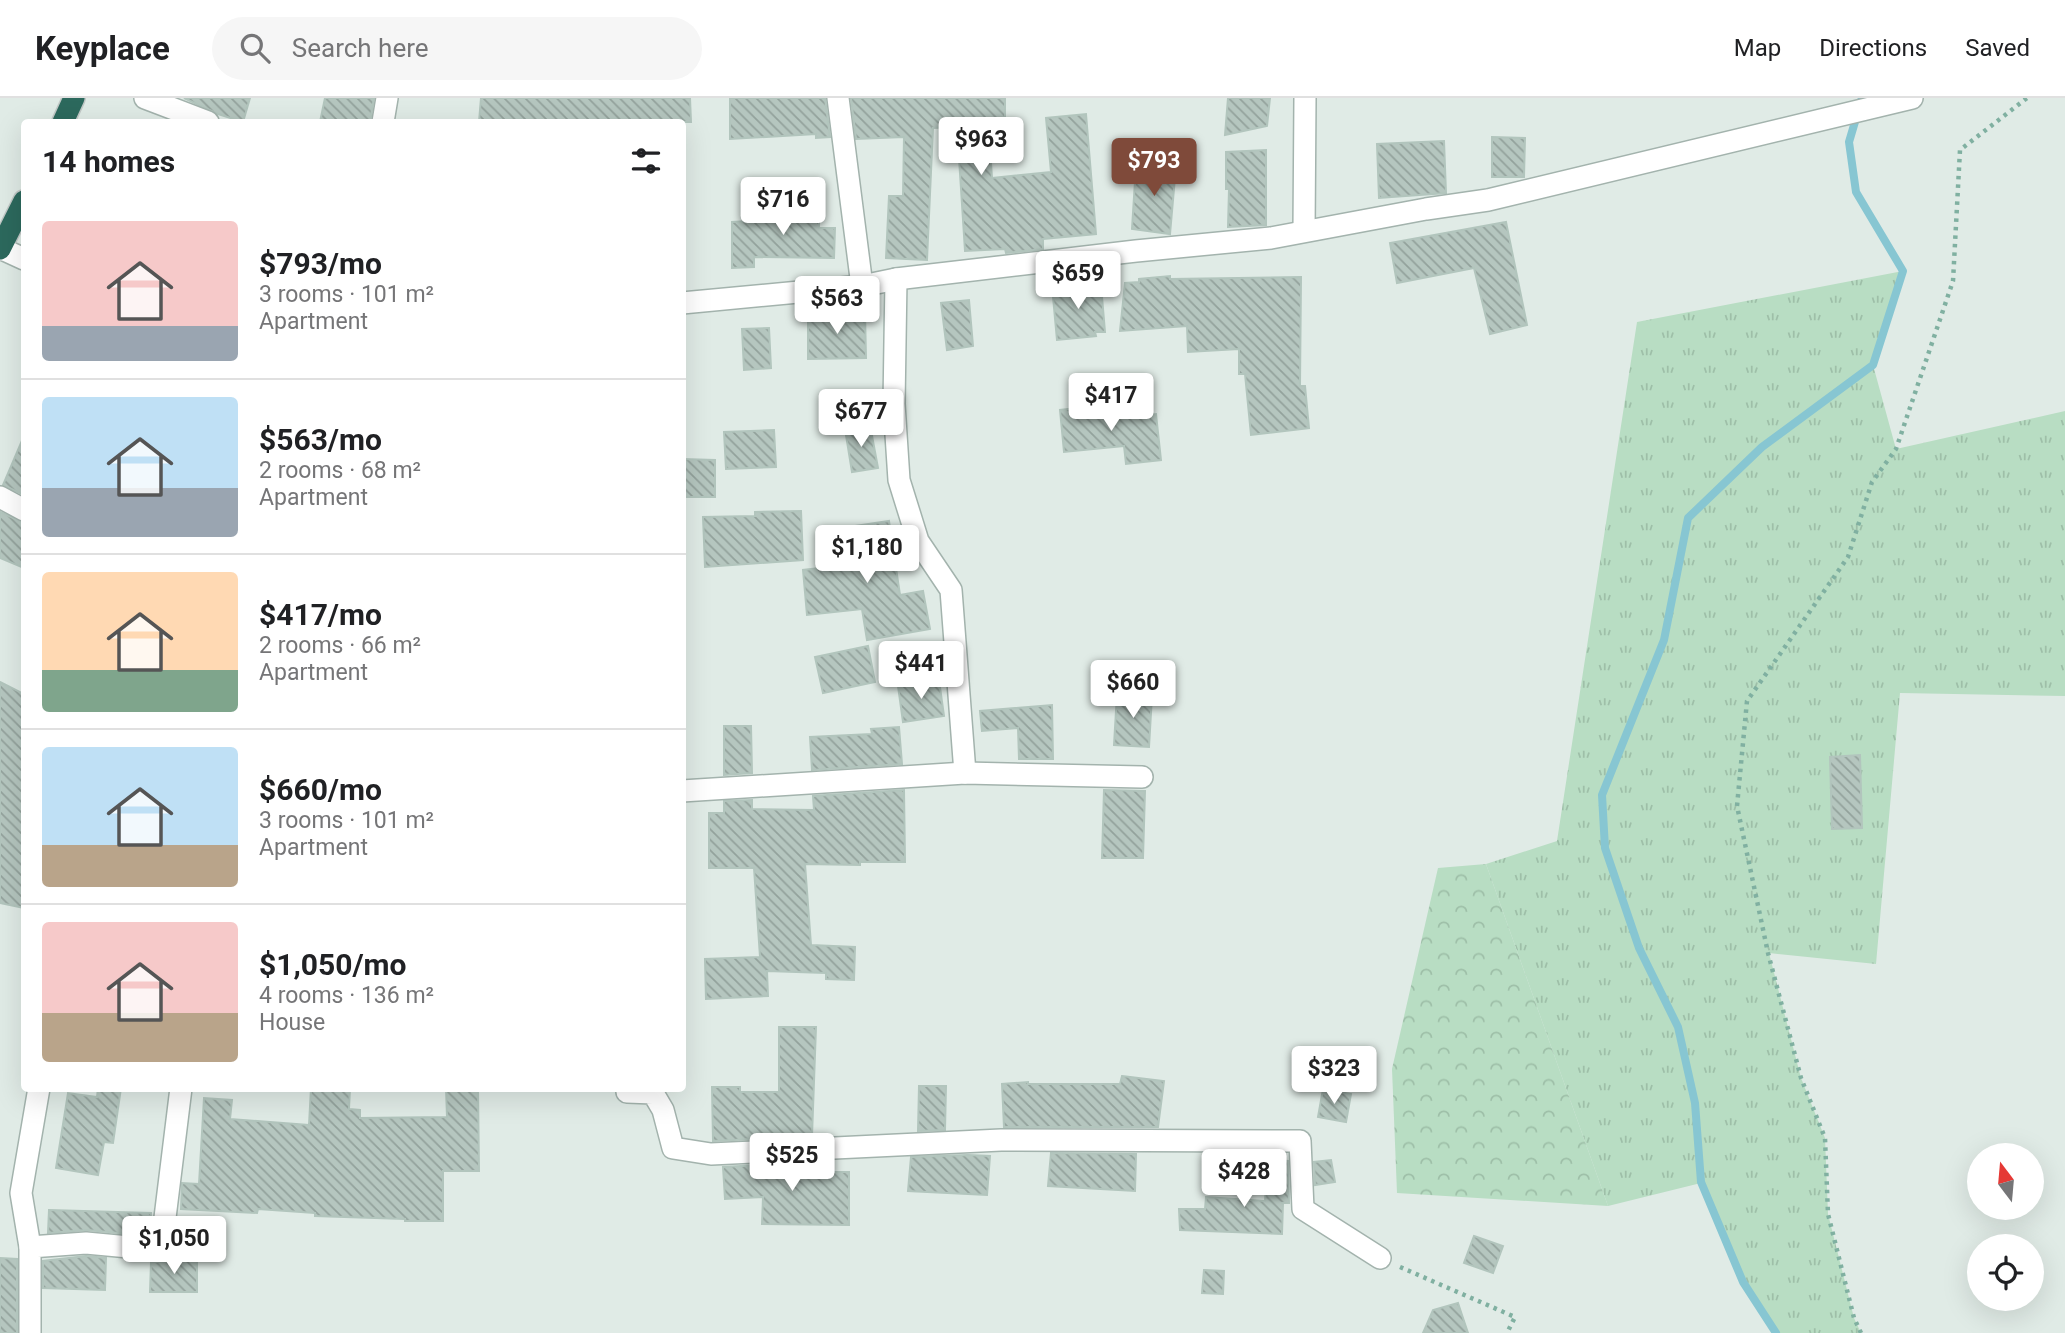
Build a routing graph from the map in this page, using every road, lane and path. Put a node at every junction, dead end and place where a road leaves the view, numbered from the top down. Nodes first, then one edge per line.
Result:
1 (74, 98) edge
2 (145, 98) edge
3 (387, 98) edge
4 (838, 98) edge
5 (1305, 98) edge
6 (1912, 98) edge
7 (2027, 98) edge
8 (64, 119) edge
9 (200, 119) edge
10 (384, 119) edge
11 (21, 207) edge
12 (1304, 232) junction
13 (0, 248) edge
14 (21, 258) edge
15 (897, 279) junction
16 (862, 286) junction
17 (686, 303) edge
18 (0, 497) edge
19 (21, 508) edge
20 (965, 773) junction
21 (1142, 777) dead end
22 (686, 791) edge
23 (38, 1092) edge
24 (181, 1092) edge
25 (627, 1092) edge
26 (30, 1247) junction
27 (1380, 1258) joint
28 (30, 1333) edge
29 (1507, 1333) edge
30 (1861, 1333) edge

1 - 8 highway
2 - 9 street
3 - 10 street
4 - 16 street
5 - 12 street
6 - 12 street
7 - 30 path
11 - 13 highway
12 - 15 street
13 - 14 street
15 - 16 street
15 - 20 street
16 - 17 street
18 - 19 street
20 - 21 street
20 - 22 street
23 - 26 street
24 - 26 street
25 - 27 street
26 - 28 street
27 - 29 path

